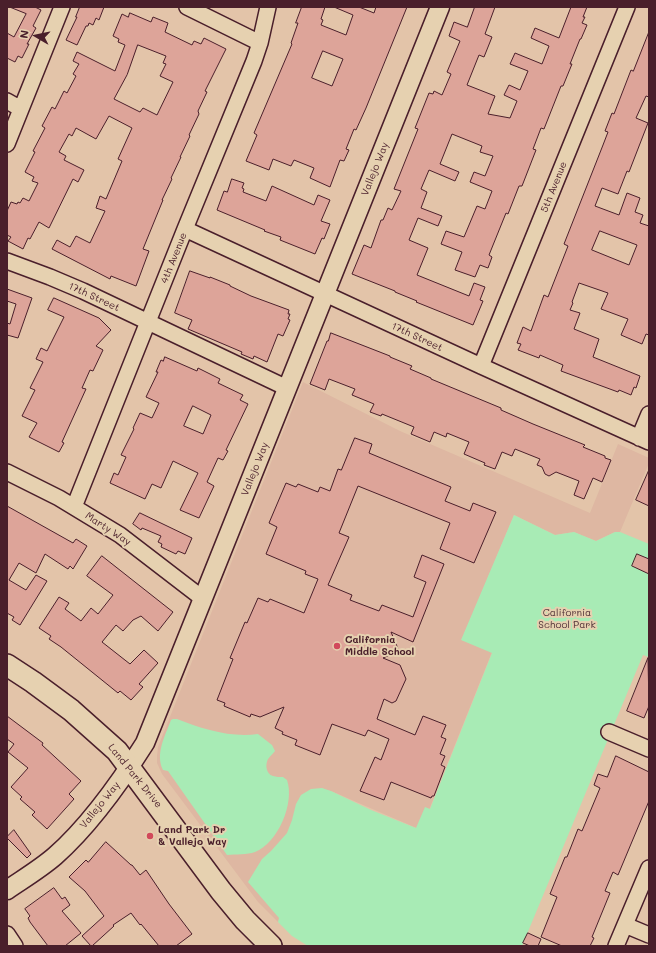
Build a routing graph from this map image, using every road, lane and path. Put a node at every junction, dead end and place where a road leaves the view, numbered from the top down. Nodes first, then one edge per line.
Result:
1 (62, 7) edge
2 (187, 7) edge
3 (268, 7) edge
4 (440, 7) edge
5 (627, 7) edge
6 (260, 43) junction
7 (7, 101) edge
8 (21, 109) junction
9 (7, 144) edge
10 (185, 229) junction
11 (7, 261) edge
12 (324, 294) junction
13 (148, 322) junction
14 (481, 366) junction
15 (287, 388) junction
16 (649, 414) edge
17 (644, 440) edge
18 (7, 472) edge
19 (74, 507) junction
20 (202, 598) junction
21 (7, 665) edge
22 (609, 732) dead end
23 (649, 749) edge
24 (130, 767) junction
25 (649, 868) edge
26 (7, 890) edge
27 (625, 925) junction
28 (7, 934) edge
29 (649, 935) edge
30 (15, 946) edge
31 (271, 946) edge
32 (616, 946) edge

1 - 8 street
2 - 6 street
3 - 6 street, 4th Avenue
4 - 12 street, Vallejo Way
5 - 14 street, 5th Avenue
6 - 10 street, 4th Avenue
7 - 8 street
8 - 9 street
10 - 12 street, 17th Street
10 - 13 street, 4th Avenue
11 - 13 street, 17th Street
12 - 14 street, 17th Street
12 - 15 street, Vallejo Way
13 - 15 street, 17th Street
13 - 19 street, 4th Avenue
14 - 17 street, 17th Street
15 - 20 street, Vallejo Way
16 - 17 street
18 - 19 street, Marty Way
19 - 20 street, Marty Way
20 - 24 street, Vallejo Way
21 - 24 main road, Land Park Drive
22 - 23 street
24 - 26 street, Vallejo Way
24 - 31 main road, Land Park Drive
25 - 27 street
27 - 29 street
27 - 32 street
28 - 30 street

